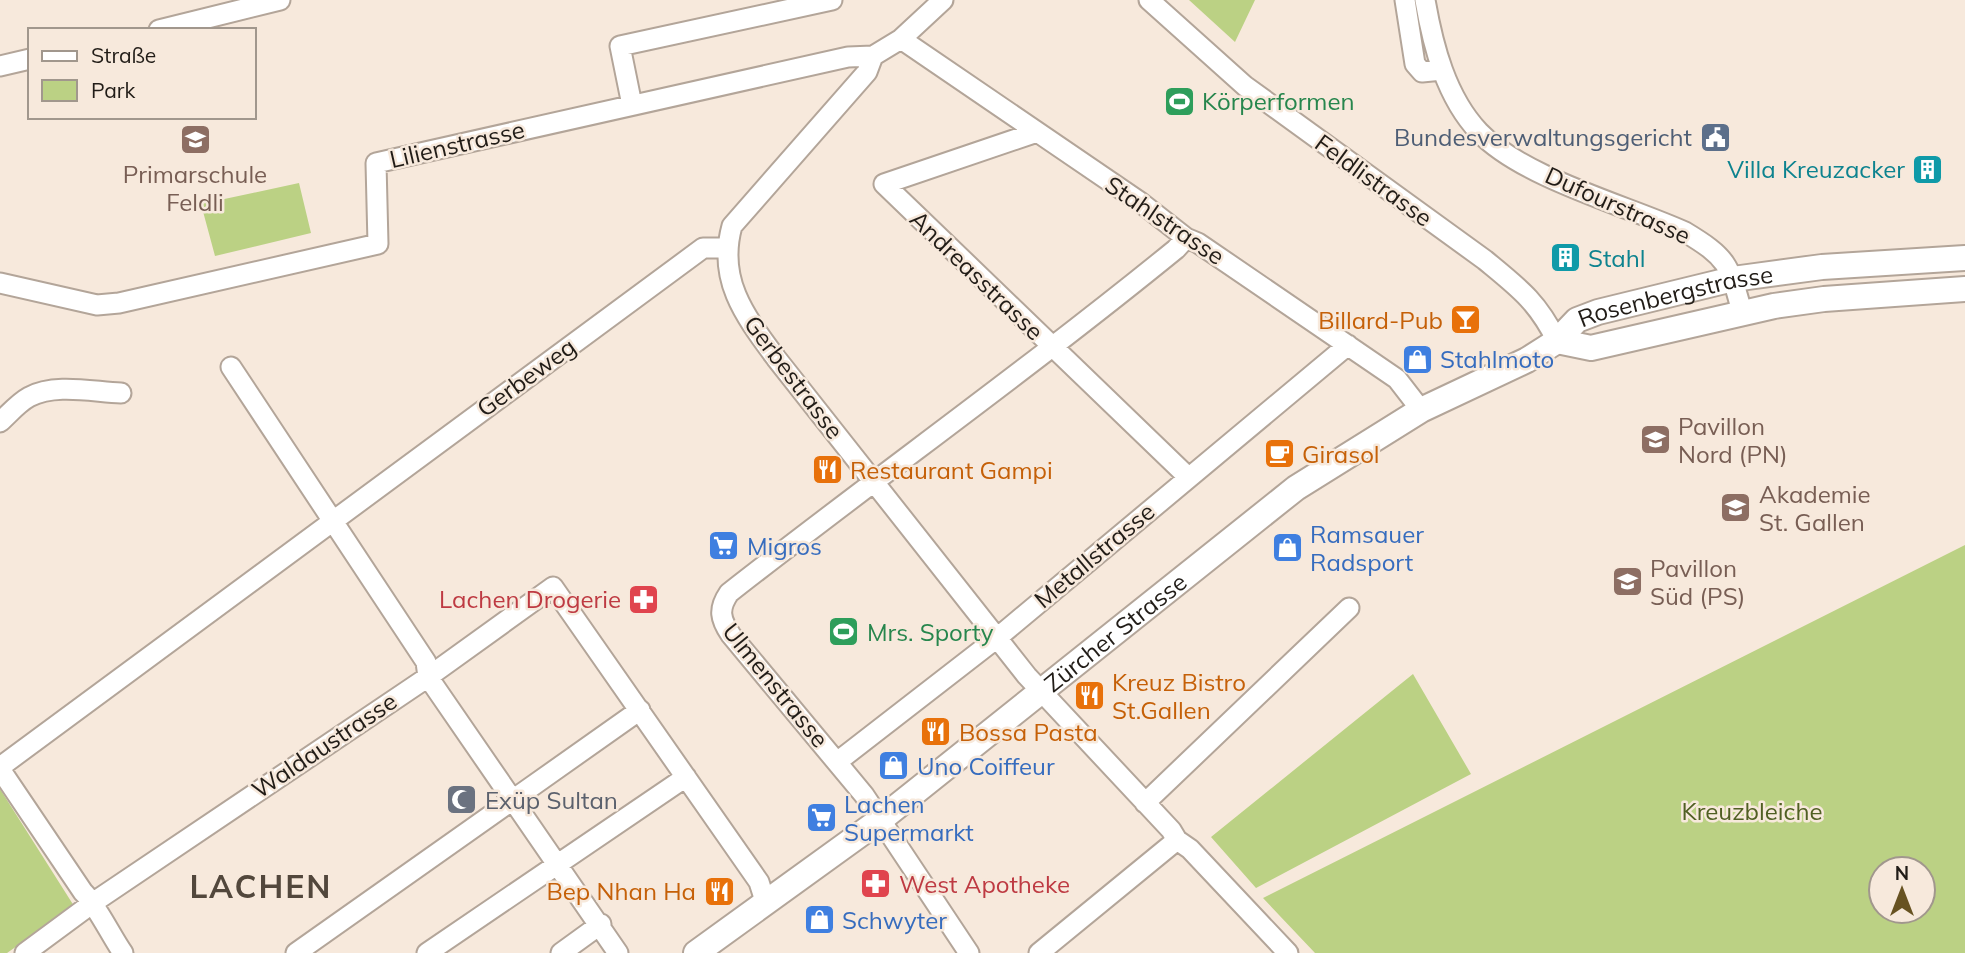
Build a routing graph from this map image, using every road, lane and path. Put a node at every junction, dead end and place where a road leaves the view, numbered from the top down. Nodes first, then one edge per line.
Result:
1 (280, 0) edge
2 (831, 0) edge
3 (943, 0) edge
4 (1150, 0) edge
5 (1405, 0) edge
6 (1425, 0) edge
7 (167, 28) edge
8 (901, 39) junction
9 (873, 56) junction
10 (28, 60) edge
11 (0, 66) edge
12 (1442, 70) junction
13 (632, 105) junction
14 (1037, 132) junction
15 (1186, 238) junction
16 (726, 248) junction
17 (1965, 258) edge
18 (1733, 279) junction
19 (0, 283) edge
20 (1965, 289) edge
21 (1742, 312) junction
22 (1557, 341) junction
23 (1348, 345) junction
24 (1053, 349) junction
25 (230, 367) dead end
26 (121, 393) dead end
27 (1421, 410) junction
28 (0, 422) edge
29 (1187, 476) junction
30 (873, 480) junction
31 (332, 521) junction
32 (1349, 608) dead end
33 (997, 638) junction
34 (428, 677) junction
35 (1042, 692) junction
36 (639, 710) junction
37 (837, 762) junction
38 (0, 768) edge
39 (686, 777) junction
40 (514, 801) junction
41 (1145, 803) junction
42 (880, 820) junction
43 (1177, 840) junction
44 (559, 863) junction
45 (94, 902) junction
46 (766, 904) junction
47 (601, 924) junction
48 (25, 953) edge
49 (123, 953) edge
50 (296, 953) edge
51 (427, 953) edge
52 (561, 953) edge
53 (618, 953) edge
54 (695, 953) edge
55 (969, 953) edge
56 (1038, 953) edge
57 (1288, 953) edge

1 - 7 street
2 - 13 street
3 - 8 street
4 - 22 street, Feldlistrasse
5 - 12 street
6 - 12 street, Dufourstrasse
8 - 9 street
8 - 14 street, Stahlstrasse
9 - 13 street, Lilienstrasse
9 - 16 street
10 - 11 street
12 - 18 street, Dufourstrasse
13 - 19 street, Lilienstrasse
14 - 15 street, Stahlstrasse
14 - 24 street, Andreasstrasse
15 - 23 street, Stahlstrasse
15 - 24 street
16 - 30 street, Gerbestrasse
16 - 31 street, Gerbeweg
17 - 18 main road, Rosenbergstrasse
18 - 21 street, Dufourstrasse
18 - 22 main road, Rosenbergstrasse
20 - 21 main road, Rosenbergstrasse
21 - 22 main road, Rosenbergstrasse
22 - 27 main road, Zürcher Strasse
23 - 27 street, Stahlstrasse
23 - 29 street, Metallstrasse
24 - 29 street, Andreasstrasse
24 - 30 street
25 - 31 street
26 - 28 street
27 - 35 main road, Zürcher Strasse
29 - 33 street, Metallstrasse
30 - 33 street, Gerbestrasse
30 - 37 street, Ulmenstrasse
31 - 34 street
31 - 38 street, Gerbeweg
32 - 41 street
33 - 35 street, Gerbestrasse
33 - 37 street, Metallstrasse
34 - 36 street, Waldaustrasse
34 - 40 street
34 - 45 street, Waldaustrasse
35 - 41 street, Gerbestrasse
35 - 42 main road, Zürcher Strasse
36 - 39 street
36 - 40 street
37 - 42 street, Ulmenstrasse
38 - 45 street
39 - 44 street
39 - 46 street
40 - 44 street
40 - 50 street
41 - 43 street, Gerbestrasse
42 - 46 main road, Zürcher Strasse
42 - 55 street, Ulmenstrasse
43 - 56 street
43 - 57 street, Gerbestrasse
44 - 47 street
44 - 51 street
45 - 48 street, Waldaustrasse
45 - 49 street
46 - 54 main road, Zürcher Strasse
47 - 52 street
47 - 53 street

